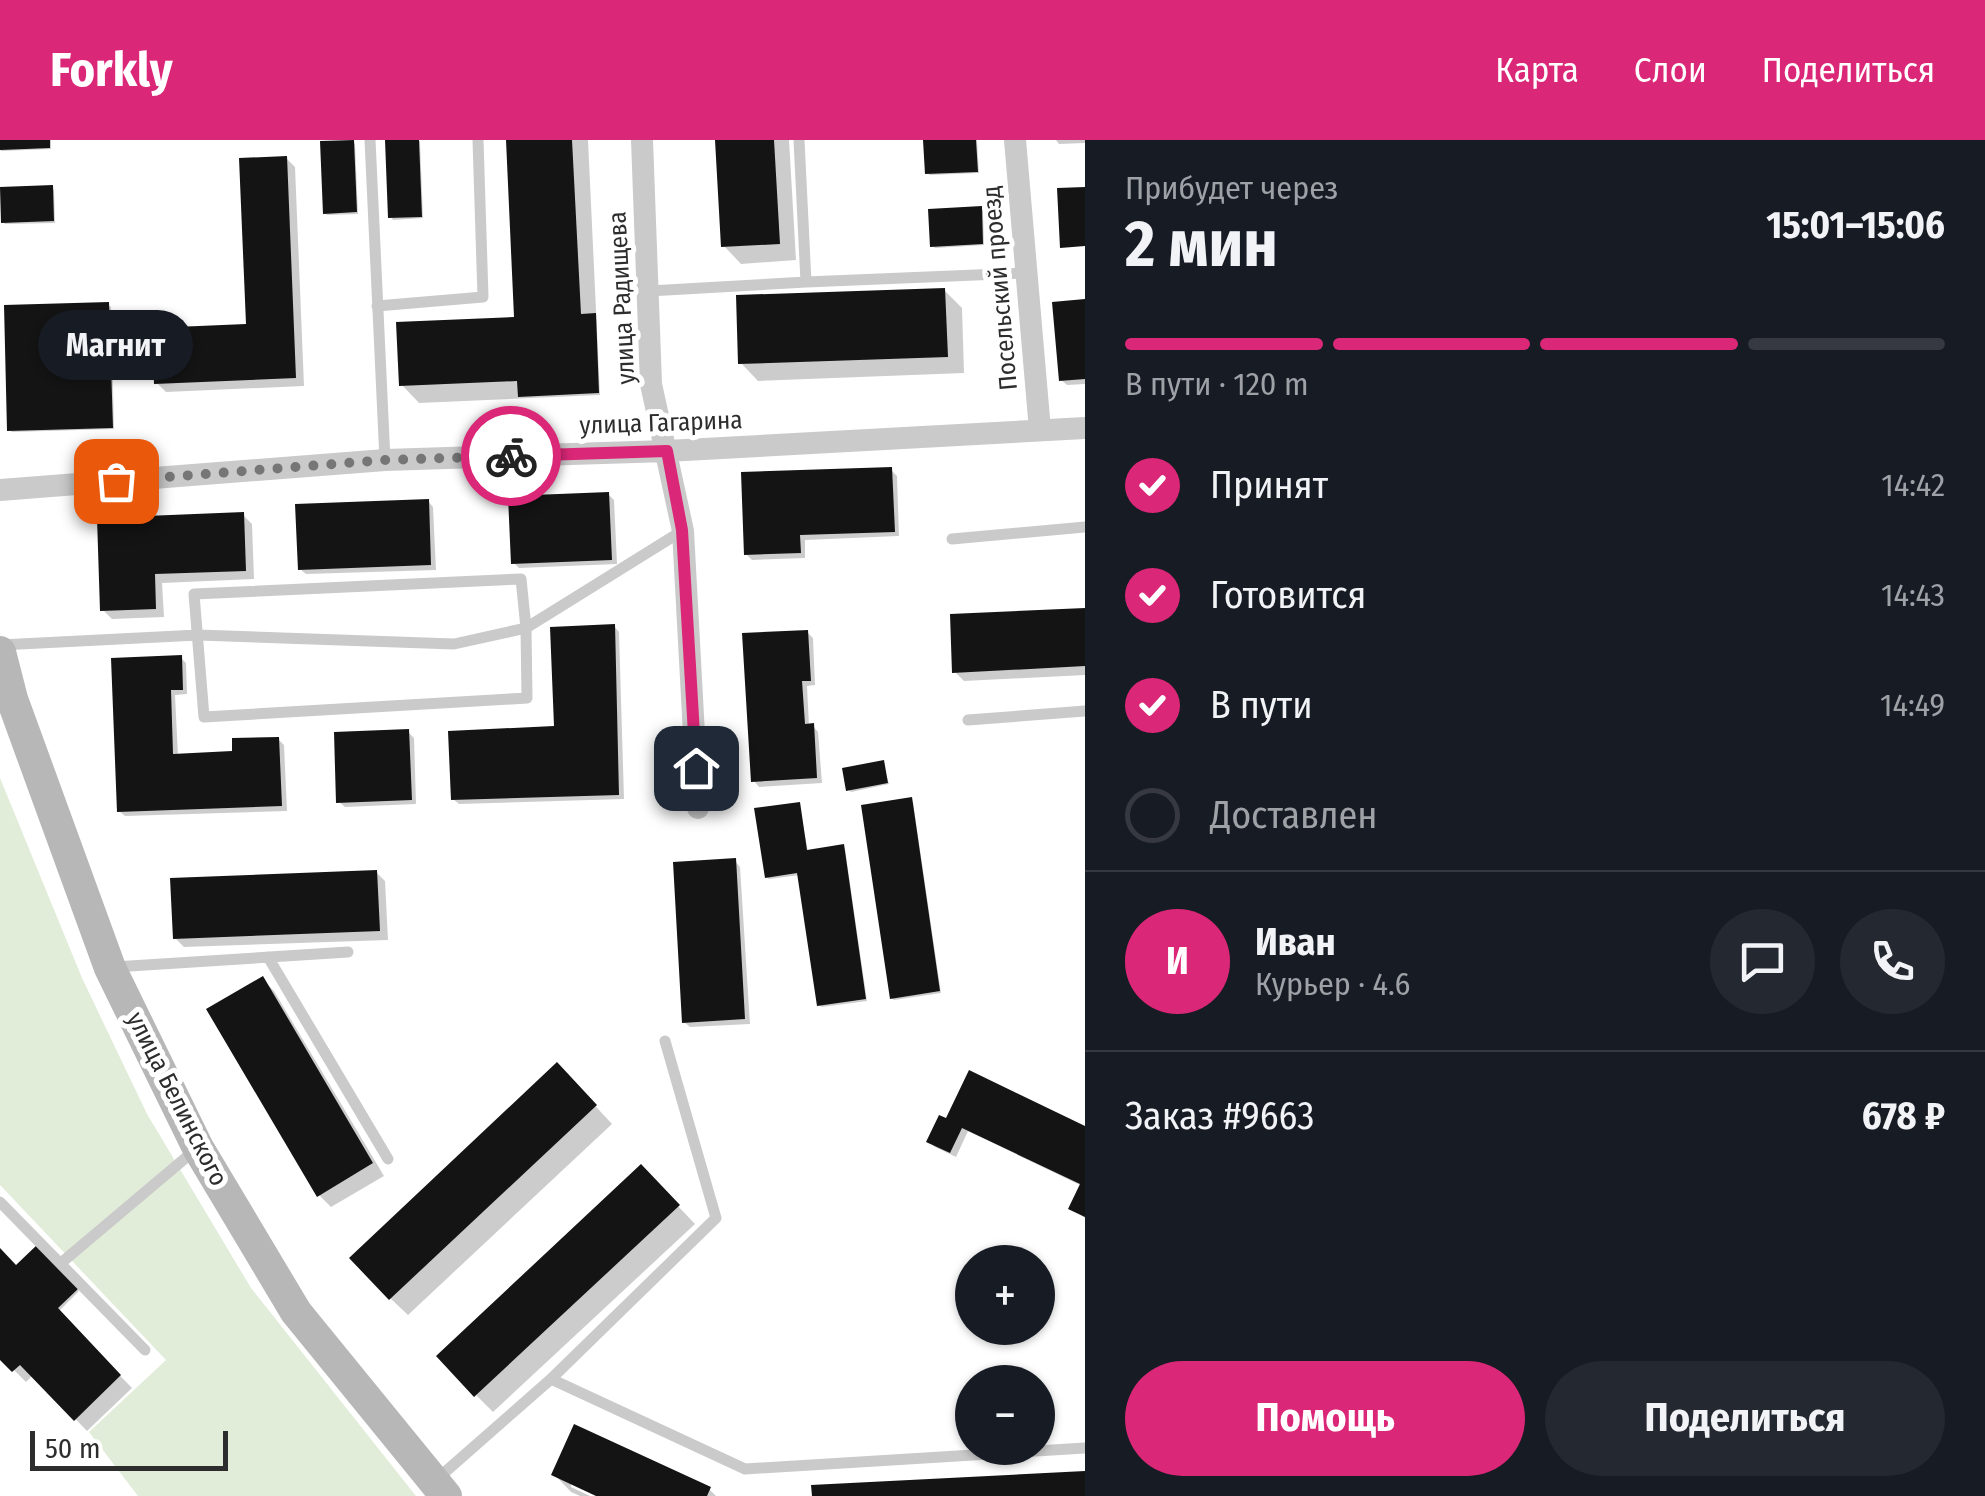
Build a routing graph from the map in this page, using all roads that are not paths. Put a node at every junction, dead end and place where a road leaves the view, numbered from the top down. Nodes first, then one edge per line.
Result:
1 (370, 140) edge
2 (478, 140) edge
3 (642, 140) edge
4 (798, 140) edge
5 (1015, 140) edge
6 (1026, 273) junction
7 (806, 282) junction
8 (648, 291) junction
9 (377, 306) junction
10 (1085, 428) edge
11 (1040, 430) junction
12 (667, 451) junction
13 (385, 460) junction
14 (0, 490) edge
15 (1085, 527) edge
16 (682, 530) junction
17 (952, 539) dead end
18 (526, 628) junction
19 (198, 635) junction
20 (0, 648) edge
21 (1085, 711) edge
22 (968, 720) dead end
23 (698, 808) dead end
24 (348, 952) dead end
25 (268, 957) junction
26 (110, 968) junction
27 (665, 1041) dead end
28 (198, 1148) junction
29 (388, 1159) dead end
30 (0, 1202) edge
31 (61, 1264) junction
32 (146, 1350) dead end
33 (550, 1379) junction
34 (1085, 1448) edge
35 (440, 1489) edge

1 - 9 lane
2 - 9 lane
3 - 8 street, улица Радищева
4 - 7 lane
5 - 6 street, Посельский проезд
6 - 7 lane
6 - 11 street, Посельский проезд
7 - 8 lane
8 - 12 street, улица Радищева
9 - 13 lane
10 - 11 street, улица Гагарина
11 - 12 street, улица Гагарина
12 - 13 street, улица Гагарина
12 - 16 street, улица Радищева
13 - 14 street, улица Гагарина
15 - 17 lane
16 - 18 lane
16 - 23 street, улица Радищева
18 - 19 lane
18 - 19 lane
18 - 19 lane
19 - 20 lane
20 - 26 street, улица Белинского
21 - 22 lane
24 - 25 lane
25 - 26 lane
25 - 29 lane
26 - 28 street, улица Белинского
27 - 33 lane
28 - 31 lane
28 - 35 street, улица Белинского
30 - 31 lane
31 - 32 lane
33 - 34 lane
33 - 35 lane

